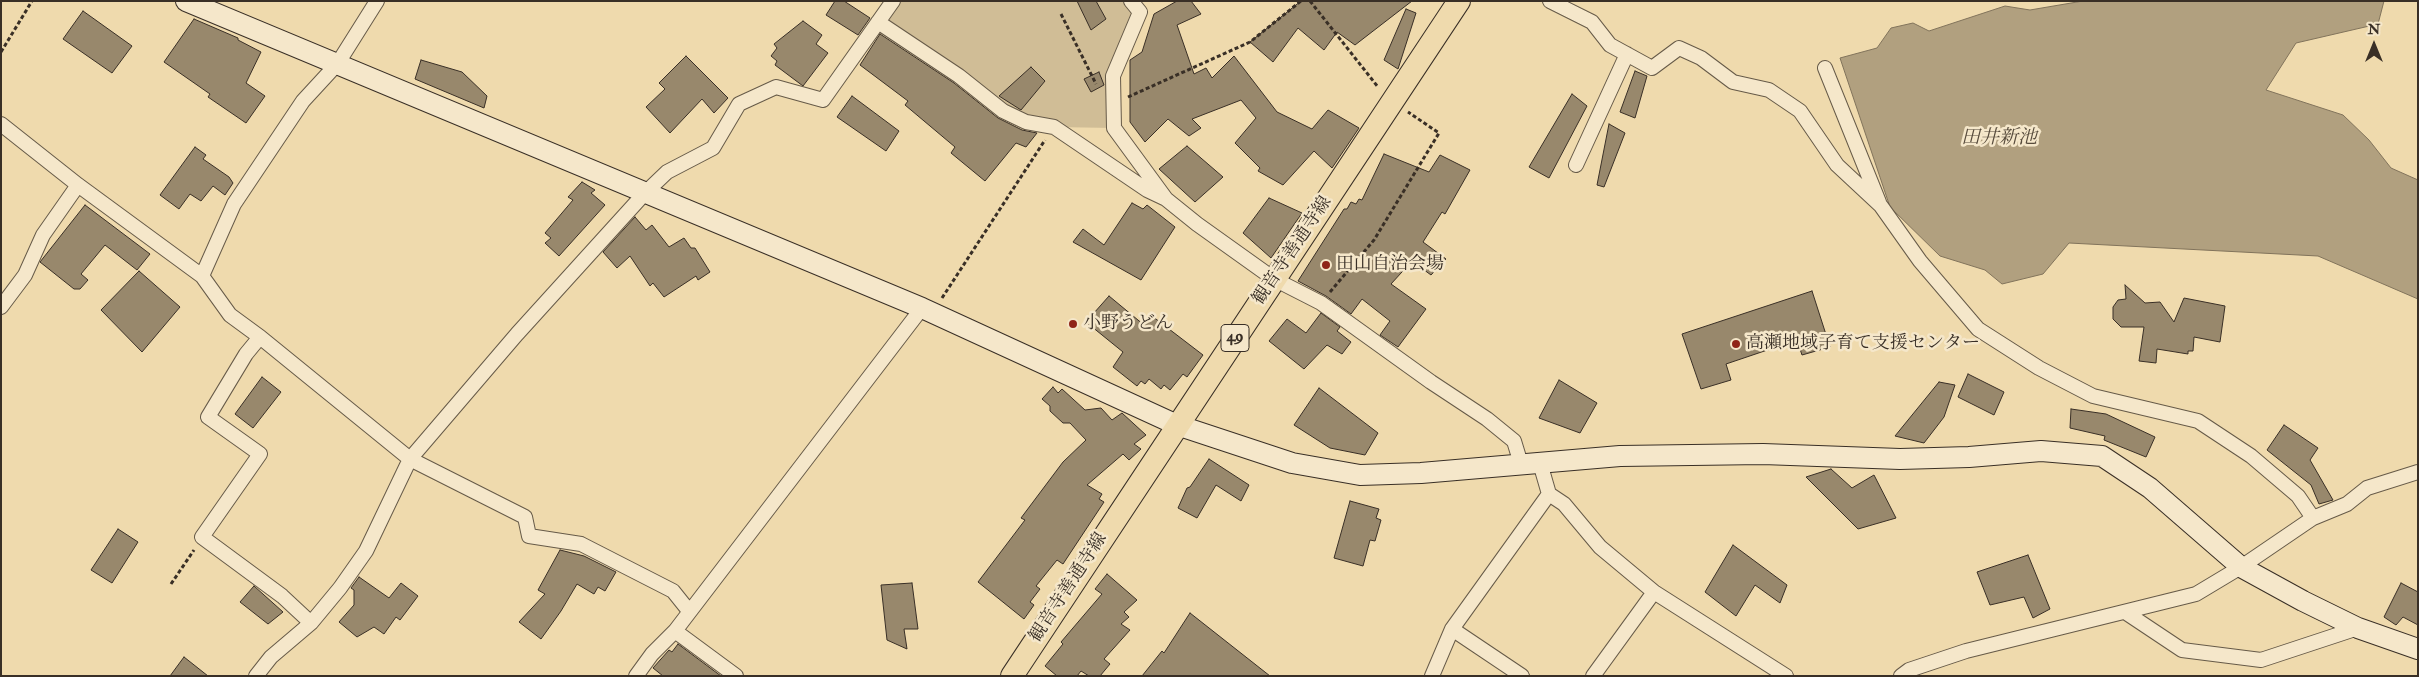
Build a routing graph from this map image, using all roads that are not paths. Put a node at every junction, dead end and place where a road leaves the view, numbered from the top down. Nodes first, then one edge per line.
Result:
1 (186, 1) edge
2 (377, 1) edge
3 (893, 1) edge
4 (1131, 1) edge
5 (1459, 1) edge
6 (1550, 1) edge
7 (878, 22) junction
8 (1627, 54) junction
9 (338, 63) junction
10 (1825, 68) dead end
11 (1, 124) edge
12 (1576, 165) dead end
13 (78, 185) junction
14 (644, 194) junction
15 (1166, 199) junction
16 (1881, 206) junction
17 (202, 276) junction
18 (1274, 279) junction
19 (1, 307) edge
20 (927, 311) junction
21 (260, 337) junction
22 (1177, 425) junction
23 (410, 458) junction
24 (1530, 463) junction
25 (2418, 472) edge
26 (1549, 494) junction
27 (2313, 518) junction
28 (2241, 567) junction
29 (1654, 592) junction
30 (689, 611) junction
31 (2125, 612) junction
32 (311, 624) junction
33 (2358, 628) junction
34 (1452, 629) junction
35 (675, 632) junction
36 (2418, 649) edge
37 (256, 676) edge
38 (636, 676) edge
39 (736, 676) edge
40 (1012, 676) edge
41 (1432, 676) edge
42 (1522, 676) edge
43 (1593, 676) edge
44 (1786, 676) edge
45 (1901, 676) edge

1 - 9 street
2 - 9 street
3 - 7 street
4 - 15 street
5 - 18 main road, 観音寺善通寺線 / 49
6 - 8 street
7 - 14 street
7 - 15 street
8 - 12 street
8 - 16 street
9 - 14 street
9 - 17 street
10 - 16 street
11 - 13 street
13 - 17 street
13 - 19 street
14 - 20 street
14 - 23 street
15 - 18 street
16 - 27 street
17 - 21 street
18 - 22 main road, 観音寺善通寺線 / 49
18 - 24 street
20 - 22 street
20 - 30 street
21 - 23 street
21 - 32 street
22 - 24 street
22 - 40 main road, 観音寺善通寺線 / 49
23 - 30 street
23 - 32 street
24 - 26 street
24 - 28 street
25 - 27 street
26 - 29 street
26 - 34 street
27 - 28 street
28 - 31 street
28 - 33 street
29 - 43 street
29 - 44 street
30 - 35 street
31 - 33 street
31 - 45 street
32 - 37 street
33 - 36 street
34 - 41 street
34 - 42 street
35 - 38 street
35 - 39 street

